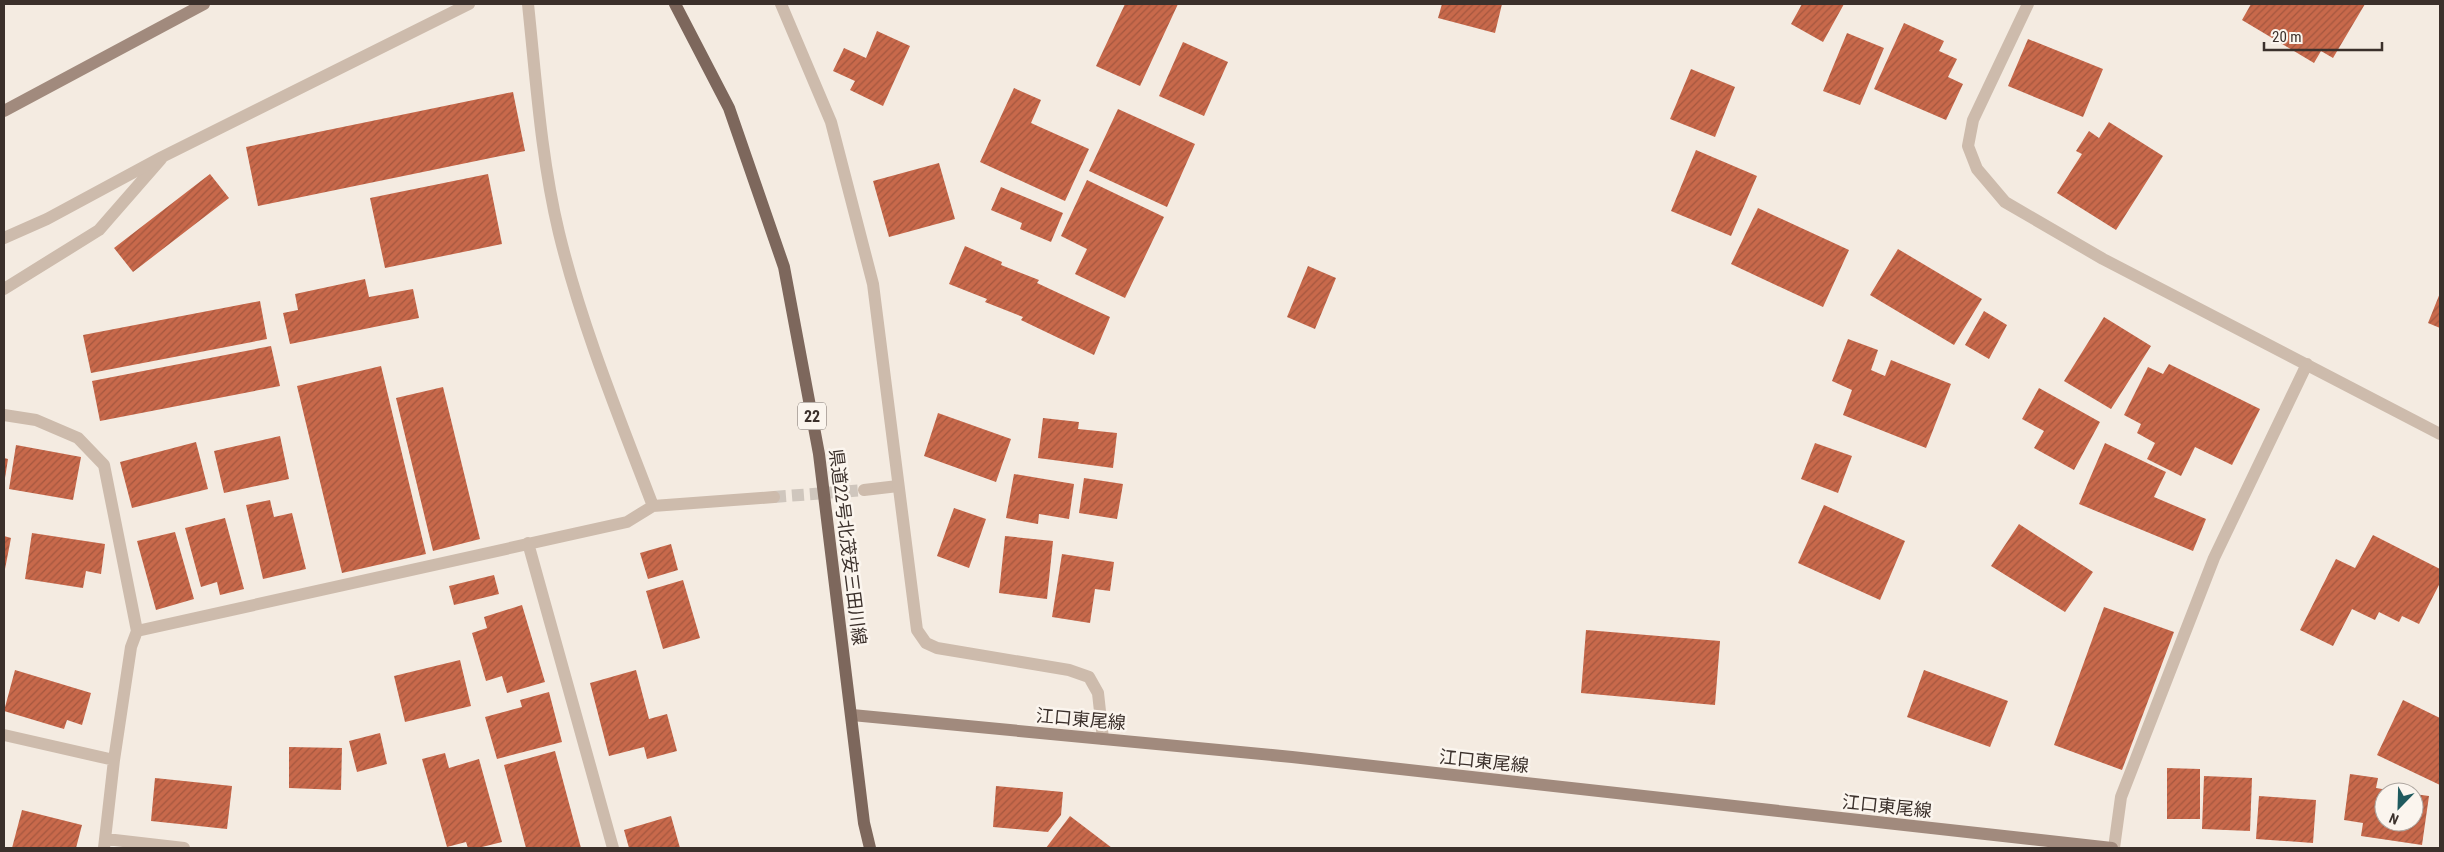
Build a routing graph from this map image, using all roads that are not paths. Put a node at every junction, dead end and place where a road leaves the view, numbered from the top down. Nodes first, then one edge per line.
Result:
1 (204, 4) edge
2 (469, 4) edge
3 (528, 4) edge
4 (675, 4) edge
5 (781, 4) edge
6 (2028, 4) edge
7 (4, 111) edge
8 (162, 157) junction
9 (4, 238) edge
10 (4, 289) edge
11 (2307, 364) junction
12 (4, 415) edge
13 (2440, 434) edge
14 (898, 486) junction
15 (864, 490) tunnel mouth
16 (774, 497) tunnel mouth
17 (653, 506) junction
18 (528, 543) junction
19 (136, 631) junction
20 (852, 715) junction
21 (4, 735) edge
22 (1103, 739) junction
23 (114, 760) junction
24 (105, 844) edge
25 (184, 848) edge
26 (613, 848) edge
27 (870, 848) edge
28 (2113, 848) edge

1 - 7 main road
2 - 8 street
3 - 17 street
4 - 20 main road, 県道22号北茂安三田川線 / 22
5 - 14 street
6 - 11 street
8 - 9 street
8 - 10 street
11 - 13 street
11 - 28 street
12 - 19 street
14 - 15 street
14 - 22 street
16 - 17 street
17 - 18 street
18 - 19 street
18 - 26 street
19 - 23 street
20 - 22 main road, 江口東尾線
20 - 27 main road, 県道22号北茂安三田川線 / 22
21 - 23 street
22 - 28 main road, 江口東尾線
23 - 24 street
24 - 25 street

